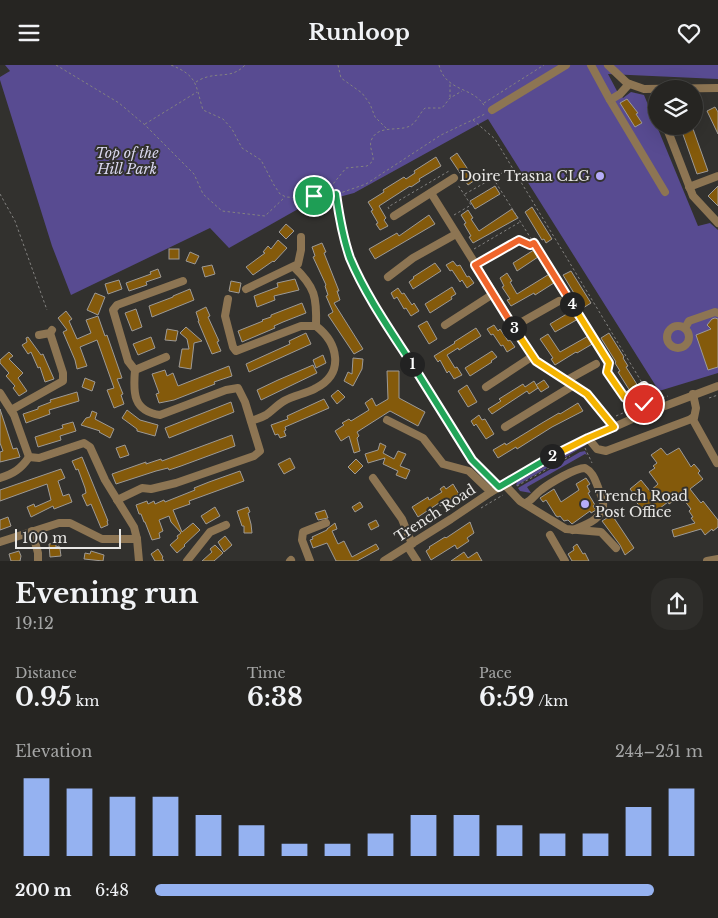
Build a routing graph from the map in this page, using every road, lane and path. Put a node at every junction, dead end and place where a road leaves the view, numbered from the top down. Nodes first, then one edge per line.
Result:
1 (56, 65) edge
2 (171, 65) edge
3 (244, 65) edge
4 (338, 65) edge
5 (439, 65) edge
6 (535, 65) edge
7 (544, 65) edge
8 (566, 65) edge
9 (591, 65) edge
10 (608, 65) edge
11 (536, 69) junction
12 (195, 82) junction
13 (450, 83) junction
14 (629, 84) junction
15 (718, 88) edge
16 (462, 91) junction
17 (198, 92) junction
18 (450, 97) junction
19 (610, 100) junction
20 (483, 103) junction
21 (488, 110) junction
22 (473, 120) junction
23 (145, 125) junction
24 (387, 129) junction
25 (669, 135) edge
26 (512, 167) junction
27 (718, 176) edge
28 (454, 178) dead end
29 (493, 178) junction
30 (689, 187) junction
31 (665, 192) dead end
32 (431, 193) junction
33 (0, 194) edge
34 (336, 194) junction
35 (464, 195) dead end
36 (314, 196) junction
37 (286, 197) junction
38 (394, 216) dead end
39 (520, 221) junction
40 (718, 223) edge
41 (456, 234) junction
42 (301, 237) dead end
43 (519, 240) joint
44 (534, 243) junction
45 (474, 249) dead end
46 (475, 265) junction
47 (294, 267) junction
48 (388, 277) dead end
49 (182, 281) dead end
50 (246, 289) dead end
51 (493, 294) junction
52 (228, 299) dead end
53 (559, 301) dead end
54 (47, 310) dead end
55 (718, 313) edge
56 (445, 325) dead end
57 (316, 326) junction
58 (513, 327) junction
59 (684, 328) dead end
60 (38, 335) dead end
61 (533, 356) junction
62 (166, 357) dead end
63 (596, 364) dead end
64 (135, 370) junction
65 (570, 383) junction
66 (644, 386) junction
67 (718, 386) edge
68 (486, 387) dead end
69 (0, 393) edge
70 (718, 395) edge
71 (625, 398) junction
72 (693, 398) junction
73 (644, 404) dead end
74 (632, 409) dead end
75 (11, 410) junction
76 (692, 418) junction
77 (387, 420) dead end
78 (251, 421) junction
79 (505, 427) dead end
80 (614, 427) junction
81 (588, 438) junction
82 (580, 450) dead end
83 (575, 453) dead end
84 (29, 457) junction
85 (717, 463) edge
86 (590, 470) junction
87 (0, 478) edge
88 (374, 478) dead end
89 (502, 485) junction
90 (491, 491) junction
91 (510, 491) junction
92 (117, 500) junction
93 (525, 503) junction
94 (477, 511) dead end
95 (326, 523) dead end
96 (226, 525) dead end
97 (574, 530) junction
98 (32, 531) junction
99 (550, 535) dead end
100 (137, 539) junction
101 (0, 541) edge
102 (410, 545) junction
103 (616, 548) dead end
104 (718, 559) edge
105 (38, 561) edge
106 (139, 561) edge
107 (187, 561) edge
108 (310, 561) edge
109 (384, 561) edge
110 (417, 561) edge
111 (565, 561) edge
112 (707, 561) edge

1 - 23 path
2 - 12 path
3 - 12 path
4 - 24 path
5 - 13 path
6 - 11 path
7 - 11 path
8 - 21 street
9 - 19 street
10 - 14 street
11 - 20 path
12 - 17 path
13 - 16 path
13 - 18 path
14 - 15 street
14 - 19 street
16 - 18 path
16 - 20 path
17 - 23 path
17 - 37 path
18 - 24 path
19 - 31 street
20 - 21 path
21 - 22 path
22 - 26 path
22 - 34 path
23 - 37 path
24 - 36 path
25 - 30 street
26 - 29 path
26 - 66 path
27 - 30 street
28 - 32 street
29 - 35 path
29 - 39 path
30 - 40 street
32 - 38 street
32 - 41 street
33 - 54 path
34 - 36 path
34 - 89 path
36 - 37 path
39 - 44 path
39 - 45 path
41 - 46 street
41 - 48 street
42 - 47 street
43 - 44 path
43 - 46 street
44 - 71 path
46 - 51 street
47 - 50 street
47 - 57 street
49 - 64 street
51 - 56 street
51 - 58 street
52 - 57 street
53 - 58 street
55 - 59 street
57 - 78 street
58 - 61 street
60 - 75 street
61 - 65 street
61 - 68 street
62 - 64 street
63 - 65 street
64 - 78 street
65 - 79 street
65 - 80 street
66 - 71 path
66 - 73 path
67 - 72 street, Trench Road
69 - 75 street
70 - 72 path
71 - 74 path
72 - 76 street
72 - 80 street, Trench Road
75 - 84 street
76 - 81 street
76 - 85 street
77 - 90 street
78 - 92 street
80 - 81 street, Trench Road
81 - 89 street, Trench Road
82 - 86 path
83 - 91 path
84 - 87 street
84 - 92 street
86 - 93 street
86 - 97 street
88 - 102 street
89 - 90 street, Trench Road
89 - 91 street
90 - 102 street, Trench Road
91 - 93 street
91 - 94 path
92 - 100 street
93 - 97 street
95 - 108 street
96 - 107 street
97 - 103 street
98 - 100 street
98 - 101 street
98 - 105 street
99 - 111 street
100 - 106 street
102 - 109 street, Trench Road
102 - 110 street
104 - 112 street

